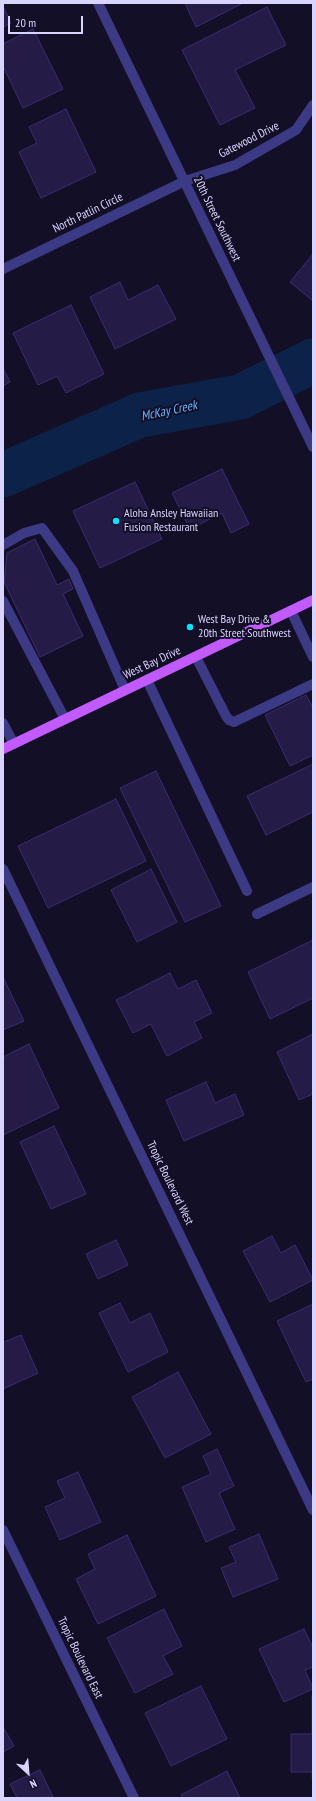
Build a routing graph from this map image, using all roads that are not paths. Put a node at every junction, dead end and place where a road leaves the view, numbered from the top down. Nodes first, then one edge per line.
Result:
1 (98, 3) edge
2 (313, 105) edge
3 (185, 180) junction
4 (3, 269) edge
5 (313, 447) edge
6 (3, 545) edge
7 (313, 600) edge
8 (3, 601) edge
9 (291, 611) junction
10 (196, 657) junction
11 (313, 657) edge
12 (147, 680) junction
13 (313, 684) edge
14 (125, 690) junction
15 (65, 719) junction
16 (3, 723) edge
17 (14, 744) junction
18 (3, 749) edge
19 (3, 868) edge
20 (313, 887) edge
21 (247, 891) dead end
22 (257, 914) dead end
23 (313, 1510) edge
24 (3, 1530) edge
25 (134, 1798) edge

1 - 3 street, 20th Street Southwest
2 - 3 street, Gatewood Drive
3 - 4 street, North Patlin Circle
3 - 5 street, 20th Street Southwest
6 - 14 street
7 - 9 main road, West Bay Drive
8 - 15 street
9 - 10 main road, West Bay Drive
9 - 11 street
10 - 12 main road, West Bay Drive
10 - 13 street
12 - 14 main road, West Bay Drive
12 - 21 street
14 - 15 main road, West Bay Drive
15 - 17 main road, West Bay Drive
16 - 17 street
17 - 18 main road, West Bay Drive
19 - 23 street, Tropic Boulevard West
20 - 22 street
24 - 25 street, Tropic Boulevard East

